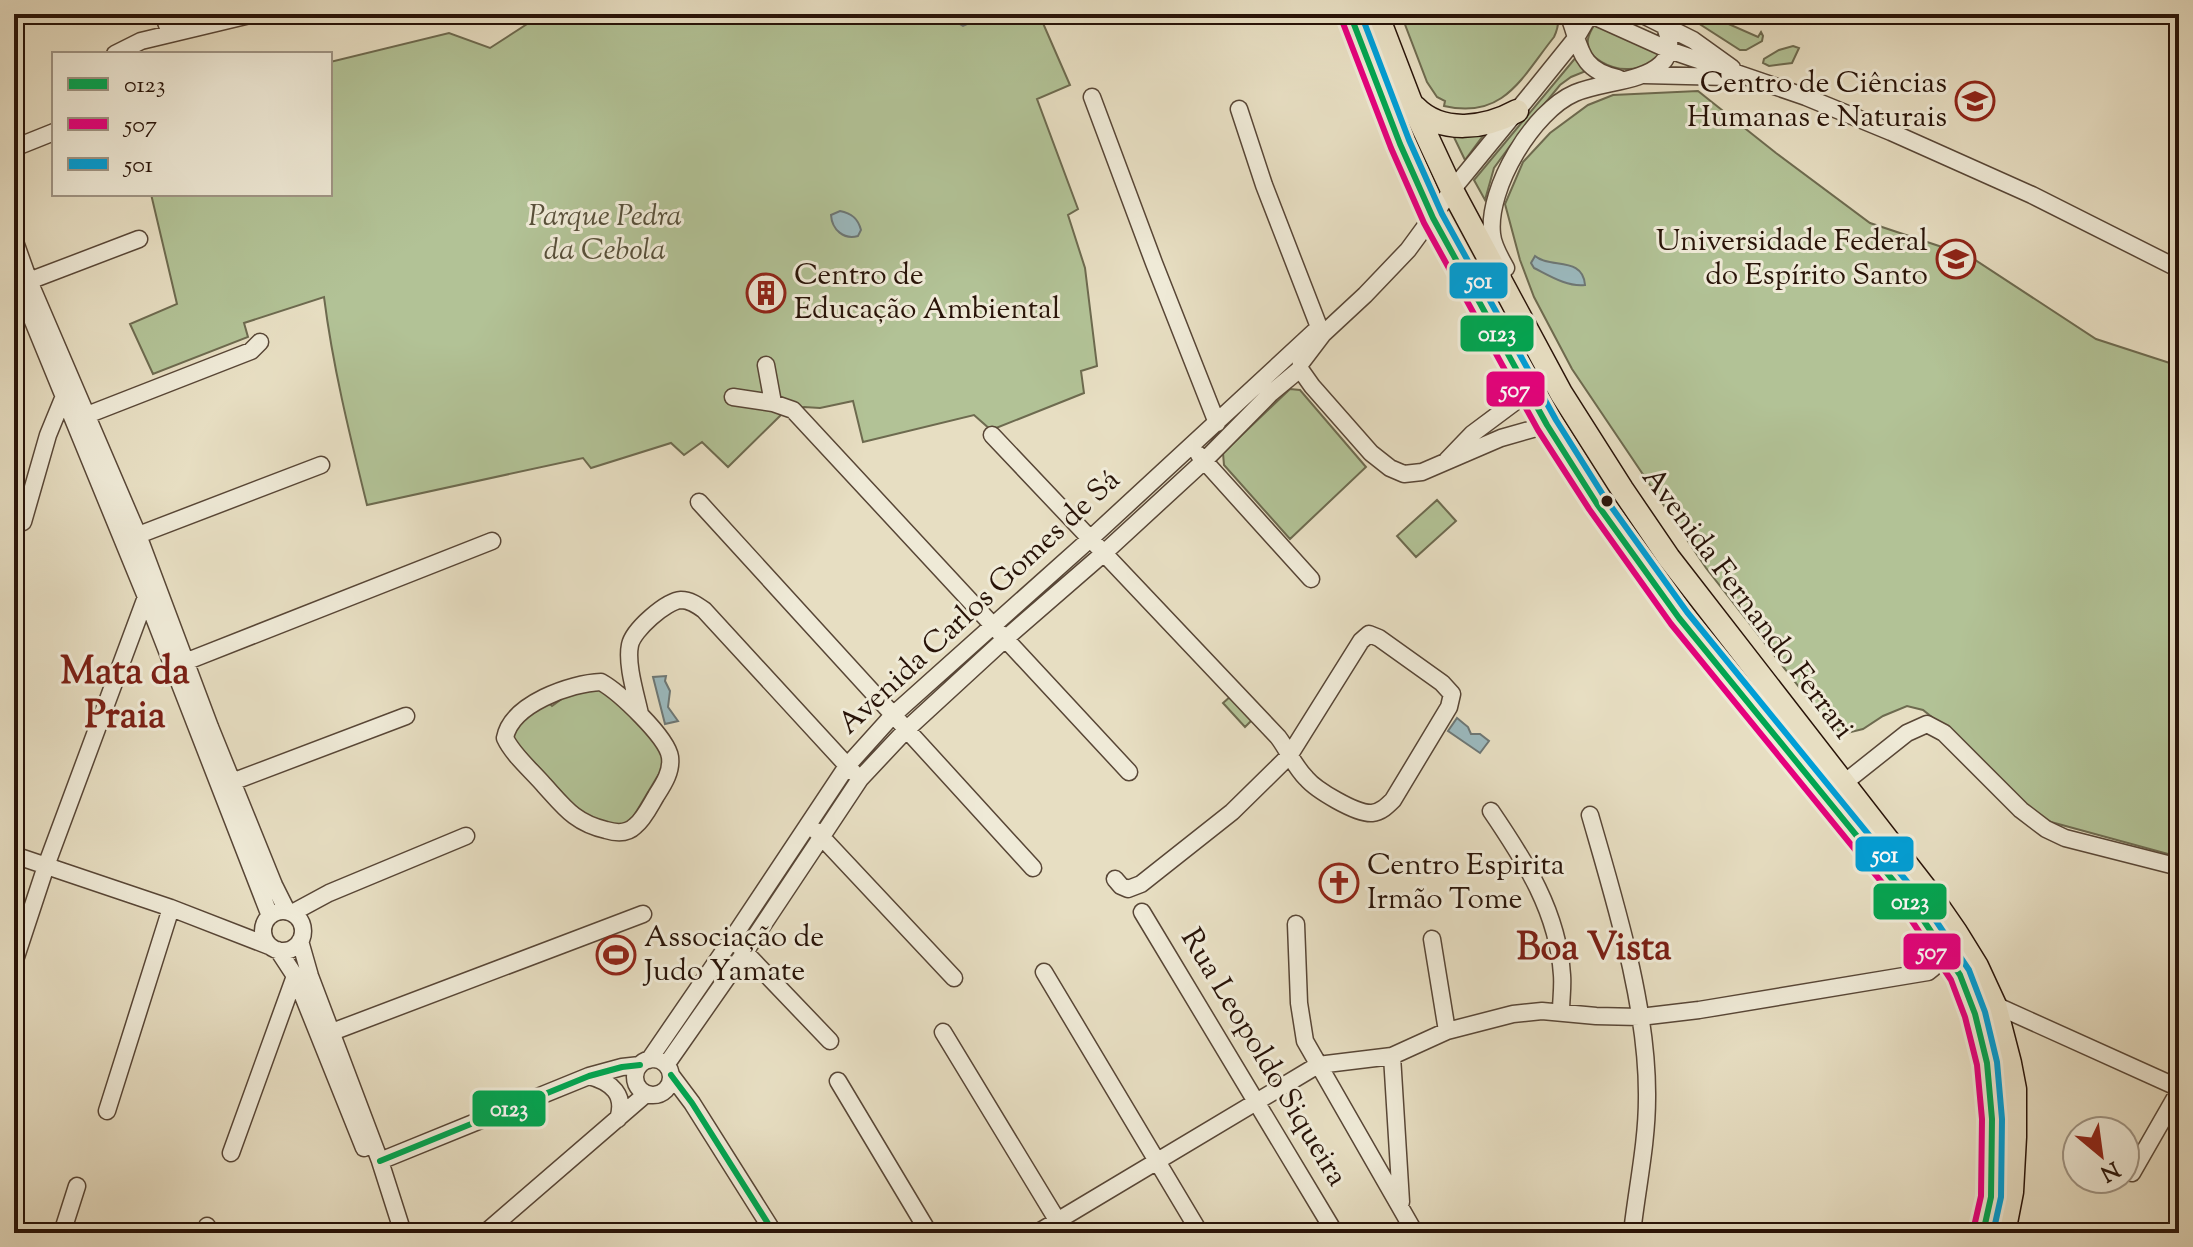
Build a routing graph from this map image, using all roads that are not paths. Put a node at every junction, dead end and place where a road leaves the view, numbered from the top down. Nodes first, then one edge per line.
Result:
1 (163, 14) edge
2 (254, 14) edge
3 (1350, 14) edge
4 (1377, 14) edge
5 (1568, 14) edge
6 (1641, 14) edge
7 (1592, 15) edge
8 (1664, 25) junction
9 (170, 33) junction
10 (1576, 38) junction
11 (1669, 50) junction
12 (119, 52) edge
13 (1636, 76) junction
14 (1743, 77) junction
15 (1092, 97) dead end
16 (1410, 100) junction
17 (1239, 109) dead end
18 (1517, 111) junction
19 (52, 133) edge
20 (14, 148) edge
21 (1452, 190) junction
22 (1433, 218) junction
23 (14, 239) edge
24 (139, 239) dead end
25 (2179, 269) edge
26 (1380, 278) junction
27 (20, 280) edge
28 (1319, 327) junction
29 (260, 342) dead end
30 (1537, 350) junction
31 (766, 365) dead end
32 (1300, 369) junction
33 (1551, 375) junction
34 (1528, 391) junction
35 (64, 396) junction
36 (733, 397) dead end
37 (773, 403) junction
38 (80, 416) junction
39 (1217, 423) junction
40 (1547, 425) junction
41 (48, 435) junction
42 (992, 435) dead end
43 (1192, 446) junction
44 (1204, 461) junction
45 (321, 465) dead end
46 (1443, 465) junction
47 (699, 502) dead end
48 (23, 522) dead end
49 (130, 537) junction
50 (1090, 539) junction
51 (492, 541) dead end
52 (1104, 553) junction
53 (1311, 579) dead end
54 (146, 597) junction
55 (999, 632) junction
56 (185, 662) junction
57 (640, 714) junction
58 (893, 715) junction
59 (406, 716) dead end
60 (906, 730) junction
61 (1289, 756) junction
62 (847, 766) junction
63 (1129, 772) dead end
64 (224, 778) junction
65 (860, 779) junction
66 (1844, 783) junction
67 (1491, 811) dead end
68 (1590, 815) dead end
69 (808, 823) junction
70 (466, 836) dead end
71 (822, 836) junction
72 (14, 855) edge
73 (46, 866) junction
74 (2179, 867) edge
75 (1033, 868) dead end
76 (1115, 879) dead end
77 (171, 908) junction
78 (1142, 912) dead end
79 (643, 914) dead end
80 (293, 916) junction
81 (268, 918) junction
82 (1296, 924) dead end
83 (236, 934) junction
84 (732, 939) junction
85 (1432, 939) dead end
86 (300, 941) junction
87 (274, 948) junction
88 (1943, 949) junction
89 (745, 952) junction
90 (14, 963) edge
91 (1044, 972) dead end
92 (295, 976) junction
93 (954, 978) dead end
94 (1995, 1005) junction
95 (1561, 1012) junction
96 (1640, 1017) junction
97 (1447, 1031) junction
98 (332, 1032) junction
99 (943, 1032) dead end
100 (830, 1041) dead end
101 (1392, 1056) junction
102 (1318, 1065) junction
103 (657, 1066) junction
104 (589, 1076) junction
105 (838, 1081) dead end
106 (2179, 1090) edge
107 (655, 1093) junction
108 (1256, 1102) junction
109 (692, 1103) junction
110 (107, 1111) dead end
111 (618, 1119) junction
112 (231, 1153) dead end
113 (2141, 1157) edge
114 (380, 1161) junction
115 (1157, 1161) junction
116 (77, 1186) dead end
117 (388, 1186) junction
118 (1401, 1207) junction
119 (1061, 1227) edge
120 (500, 1228) edge
121 (62, 1233) edge
122 (403, 1233) edge
123 (477, 1233) edge
124 (774, 1233) edge
125 (929, 1233) edge
126 (1037, 1233) edge
127 (1200, 1233) edge
128 (1335, 1233) edge
129 (1415, 1233) edge
130 (1632, 1233) edge
131 (1983, 1233) edge
132 (2004, 1233) edge

1 - 9 street
2 - 9 street
3 - 22 main road, Avenida Fernando Ferrari
4 - 16 main road, Avenida Fernando Ferrari
5 - 10 street
6 - 8 street
7 - 10 street, Avenida Carlos Gomes de Sá
7 - 11 street
8 - 11 street
8 - 14 street
9 - 12 street
10 - 13 street
10 - 18 street, Avenida Carlos Gomes de Sá
11 - 13 street
11 - 14 street
13 - 14 street
13 - 30 street
14 - 25 street
15 - 39 street
16 - 18 main road
16 - 21 main road, Avenida Fernando Ferrari
17 - 28 street
18 - 21 street, Avenida Carlos Gomes de Sá
19 - 20 street
21 - 22 street, Avenida Carlos Gomes de Sá
21 - 30 main road, Avenida Fernando Ferrari
22 - 26 street, Avenida Carlos Gomes de Sá
22 - 34 main road, Avenida Fernando Ferrari
23 - 27 street
24 - 27 street
26 - 28 street, Avenida Carlos Gomes de Sá
26 - 32 street, Avenida Carlos Gomes de Sá
27 - 35 street
27 - 38 street
28 - 39 street, Avenida Carlos Gomes de Sá
29 - 38 street
30 - 33 main road, Avenida Fernando Ferrari
31 - 37 street
32 - 44 street, Avenida Carlos Gomes de Sá
32 - 46 street
33 - 34 street
33 - 66 main road, Avenida Fernando Ferrari
34 - 40 main road, Avenida Fernando Ferrari
34 - 46 street
35 - 38 street
35 - 41 street
36 - 37 street
37 - 55 street
38 - 41 street
38 - 49 street
39 - 43 street, Avenida Carlos Gomes de Sá
40 - 46 street
40 - 88 main road, Avenida Fernando Ferrari
41 - 48 street
42 - 50 street
43 - 44 street
43 - 50 street, Avenida Carlos Gomes de Sá
44 - 52 street, Avenida Carlos Gomes de Sá
44 - 53 street
45 - 49 street
47 - 58 street
49 - 54 street
49 - 56 street
50 - 52 street
50 - 55 street, Avenida Carlos Gomes de Sá
51 - 56 street
52 - 55 street, Avenida Carlos Gomes de Sá
52 - 61 street
54 - 64 street
54 - 73 street
55 - 58 street, Avenida Carlos Gomes de Sá
55 - 60 street, Avenida Carlos Gomes de Sá
55 - 63 street
56 - 64 street
57 - 57 street
57 - 62 street
58 - 60 street
58 - 62 street, Avenida Carlos Gomes de Sá
59 - 64 street
60 - 65 street, Avenida Carlos Gomes de Sá
60 - 75 street
61 - 61 street
61 - 76 street
62 - 65 street
62 - 69 street, Avenida Carlos Gomes de Sá
64 - 80 street
64 - 81 street
65 - 71 street, Avenida Carlos Gomes de Sá
66 - 74 street
66 - 94 main road, Avenida Fernando Ferrari
67 - 95 street
68 - 96 street
69 - 71 street
69 - 84 street, Avenida Carlos Gomes de Sá
70 - 80 street
71 - 89 street, Avenida Carlos Gomes de Sá
71 - 93 street
72 - 73 street
73 - 77 street
73 - 90 street
77 - 83 street
77 - 110 street
78 - 108 street, Rua Leopoldo Siqueira
79 - 98 street
80 - 81 street
80 - 86 street
81 - 83 street
81 - 87 street
82 - 102 street
83 - 87 street
84 - 89 street
84 - 103 street, Avenida Carlos Gomes de Sá
85 - 97 street
86 - 87 street
86 - 98 street
87 - 92 street
88 - 96 street
88 - 131 main road, Avenida Fernando Ferrari
89 - 100 street
89 - 103 street, Avenida Carlos Gomes de Sá
91 - 115 street
92 - 112 street
92 - 117 street
94 - 106 street
94 - 132 main road, Avenida Fernando Ferrari
95 - 96 street
95 - 97 street
96 - 130 street
97 - 101 street
98 - 114 street
99 - 119 street
101 - 102 street
101 - 118 street
102 - 108 street
102 - 118 street
103 - 104 street
103 - 107 street
103 - 107 street
103 - 109 street
104 - 111 street
104 - 114 street
105 - 125 street
106 - 113 street
107 - 109 street
107 - 111 street
108 - 115 street
108 - 128 street, Rua Leopoldo Siqueira
109 - 124 street
111 - 120 street
114 - 117 street
115 - 119 street
115 - 127 street
116 - 121 street
117 - 122 street
118 - 129 street
119 - 126 street
120 - 123 street

